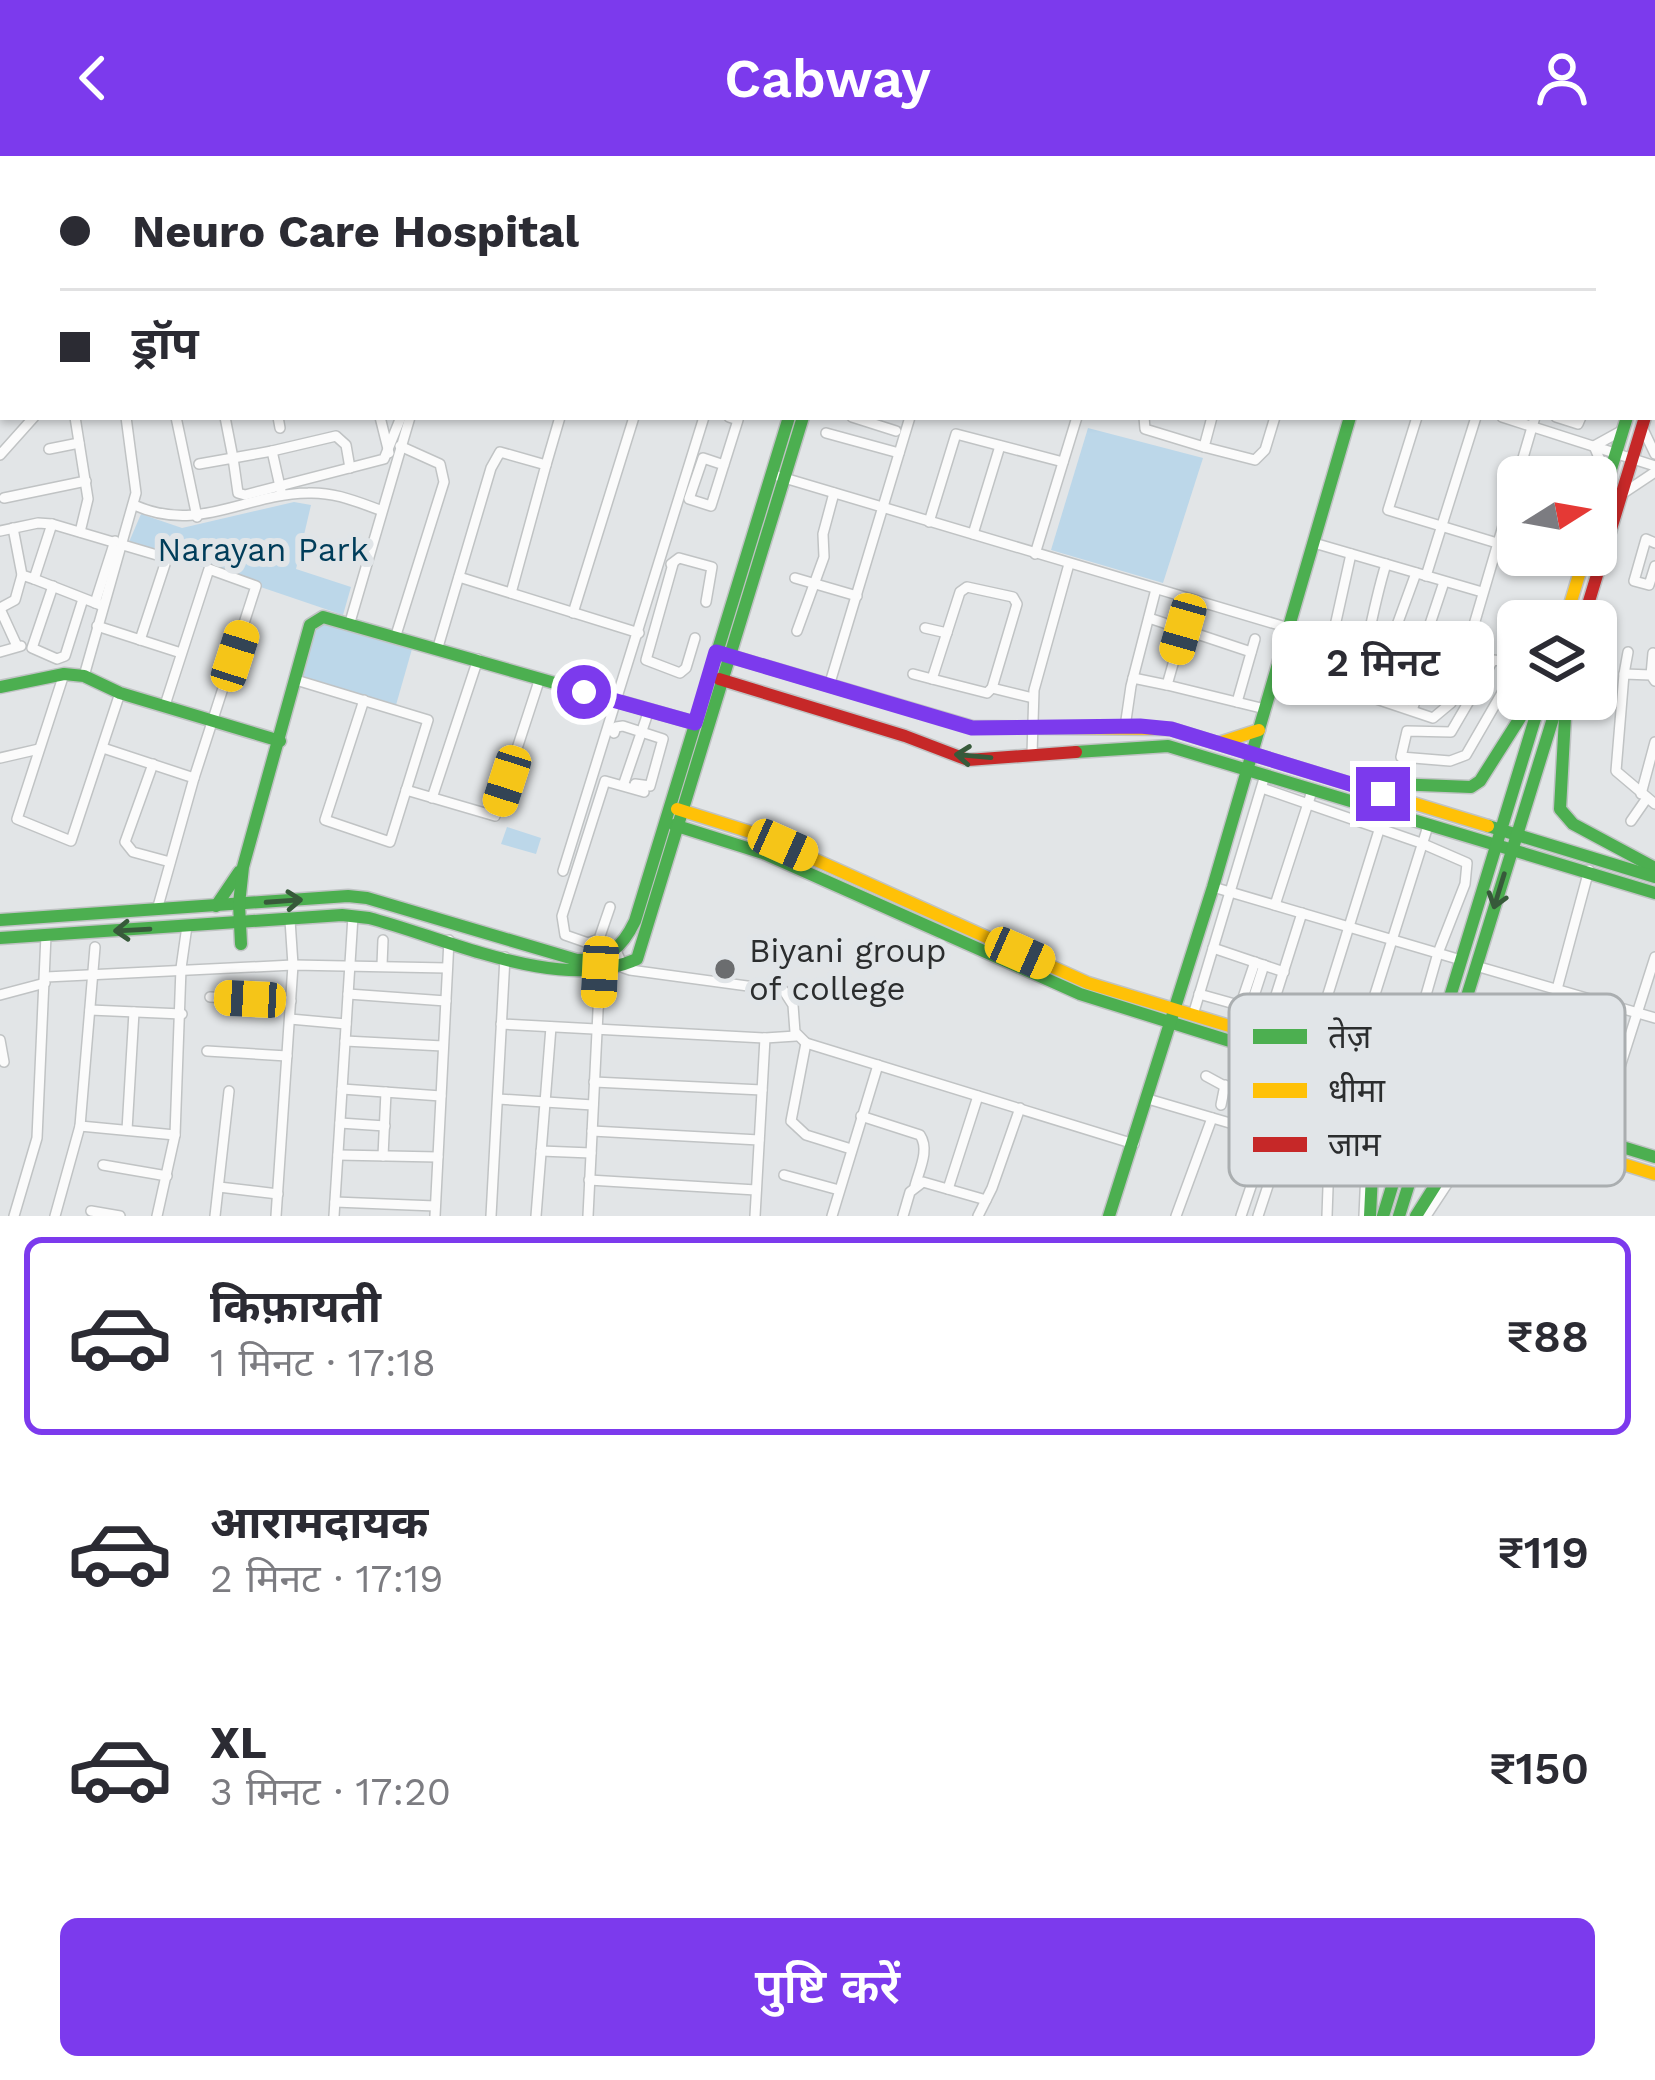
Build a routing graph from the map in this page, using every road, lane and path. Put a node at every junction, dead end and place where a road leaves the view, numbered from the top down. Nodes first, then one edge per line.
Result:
1 (31, 420) edge
2 (76, 420) edge
3 (126, 420) edge
4 (177, 420) edge
5 (226, 420) edge
6 (381, 420) edge
7 (404, 420) edge
8 (404, 420) edge
9 (559, 420) edge
10 (633, 420) edge
11 (703, 420) edge
12 (735, 420) edge
13 (787, 420) edge
14 (802, 420) edge
15 (866, 420) edge
16 (868, 420) edge
17 (909, 420) edge
18 (1076, 420) edge
19 (1144, 420) edge
20 (1211, 420) edge
21 (1274, 420) edge
22 (1350, 420) edge
23 (1416, 420) edge
24 (1474, 420) edge
25 (1534, 422) edge
26 (1644, 422) edge
27 (1625, 423) edge
28 (896, 431) dead end
29 (826, 433) dead end
30 (860, 442) junction
31 (80, 443) junction
32 (400, 446) junction
33 (1000, 446) junction
34 (1594, 446) junction
35 (1204, 447) junction
36 (49, 449) dead end
37 (272, 452) junction
38 (389, 453) junction
39 (899, 453) junction
40 (1615, 453) junction
41 (1655, 454) edge
42 (0, 455) edge
43 (1524, 456) edge
44 (1598, 456) edge
45 (1614, 456) edge
46 (233, 458) junction
47 (1632, 459) junction
48 (1063, 462) junction
49 (199, 464) dead end
50 (546, 465) junction
51 (724, 465) junction
52 (350, 468) junction
53 (1655, 469) edge
54 (778, 476) junction
55 (86, 482) junction
56 (281, 491) junction
57 (834, 494) junction
58 (1622, 494) junction
59 (4, 498) dead end
60 (134, 506) junction
61 (884, 508) junction
62 (380, 510) junction
63 (197, 518) junction
64 (929, 522) junction
65 (52, 524) junction
66 (1441, 526) junction
67 (13, 528) junction
68 (0, 531) edge
69 (80, 532) junction
70 (973, 534) junction
71 (119, 542) junction
72 (1655, 542) edge
73 (1314, 543) junction
74 (1497, 543) joint
75 (1035, 554) junction
76 (1352, 554) junction
77 (661, 560) junction
78 (673, 564) junction
79 (1069, 564) junction
80 (1386, 564) junction
81 (1655, 566) edge
82 (1421, 574) junction
83 (22, 575) junction
84 (459, 577) junction
85 (795, 578) dead end
86 (34, 579) junction
87 (1444, 582) junction
88 (814, 584) junction
89 (53, 586) junction
90 (1156, 589) junction
91 (1482, 592) junction
92 (511, 593) junction
93 (856, 596) junction
94 (83, 599) junction
95 (1589, 600) edge
96 (706, 602) dead end
97 (99, 605) junction
98 (0, 608) edge
99 (573, 613) junction
100 (1150, 618) junction
101 (350, 622) junction
102 (97, 626) junction
103 (925, 628) dead end
104 (1289, 628) junction
105 (1183, 629) junction
106 (797, 631) dead end
107 (639, 633) junction
108 (947, 633) junction
109 (396, 635) junction
110 (695, 638) dead end
111 (1256, 639) dead end
112 (140, 640) junction
113 (17, 646) junction
114 (32, 647) junction
115 (438, 647) junction
116 (0, 652) edge
117 (1251, 652) junction
118 (1628, 652) dead end
119 (182, 653) junction
120 (1653, 653) edge
121 (723, 654) junction
122 (478, 659) junction
123 (1278, 666) junction
124 (64, 674) junction
125 (913, 674) dead end
126 (1624, 674) junction
127 (84, 676) junction
128 (540, 678) junction
129 (715, 678) junction
130 (1133, 678) junction
131 (1653, 678) edge
132 (932, 679) junction
133 (296, 680) junction
134 (1323, 680) junction
135 (1167, 685) junction
136 (829, 686) junction
137 (0, 687) edge
138 (992, 688) junction
139 (1357, 690) junction
140 (120, 693) junction
141 (1034, 698) junction
142 (1386, 699) junction
143 (364, 700) junction
144 (618, 702) junction
145 (1237, 702) junction
146 (165, 704) junction
147 (649, 710) junction
148 (1265, 710) junction
149 (1412, 710) junction
150 (1442, 714) junction
151 (1522, 720) edge
152 (1530, 720) edge
153 (1556, 720) edge
154 (1562, 720) edge
155 (215, 721) junction
156 (695, 723) junction
157 (1458, 723) junction
158 (1125, 727) junction
159 (1260, 728) junction
160 (1035, 730) junction
161 (642, 732) junction
162 (1446, 734) junction
163 (280, 741) junction
164 (1655, 742) edge
165 (1217, 743) junction
166 (103, 748) junction
167 (39, 749) junction
168 (1032, 754) junction
169 (1252, 754) junction
170 (0, 758) edge
171 (1283, 763) junction
172 (153, 764) junction
173 (1247, 772) junction
174 (194, 778) junction
175 (598, 778) junction
176 (693, 780) junction
177 (1344, 781) junction
178 (1263, 782) junction
179 (624, 783) junction
180 (406, 790) junction
181 (644, 792) dead end
182 (1310, 797) junction
183 (432, 798) junction
184 (1648, 799) edge
185 (676, 809) junction
186 (1386, 812) junction
187 (1631, 821) dead end
188 (579, 822) junction
189 (592, 824) junction
190 (671, 825) junction
191 (709, 826) junction
192 (1428, 826) junction
193 (1380, 828) junction
194 (1498, 837) junction
195 (673, 842) junction
196 (1421, 842) junction
197 (1515, 842) junction
198 (170, 862) junction
199 (243, 867) junction
200 (1655, 868) edge
201 (1588, 870) junction
202 (563, 871) dead end
203 (1655, 877) edge
204 (1213, 887) junction
205 (1230, 892) junction
206 (1655, 893) edge
207 (239, 904) junction
208 (1275, 905) junction
209 (216, 906) junction
210 (610, 907) dead end
211 (157, 910) junction
212 (1302, 913) junction
213 (353, 916) junction
214 (0, 920) edge
215 (290, 920) junction
216 (240, 923) junction
217 (187, 926) junction
218 (1347, 926) junction
219 (46, 935) junction
220 (0, 938) edge
221 (449, 939) junction
222 (1390, 939) junction
223 (383, 940) dead end
224 (241, 944) joint
225 (95, 947) dead end
226 (1213, 948) junction
227 (617, 953) junction
228 (1438, 953) junction
229 (506, 957) junction
230 (1655, 957) edge
231 (1461, 960) junction
232 (293, 964) junction
233 (350, 964) junction
234 (1259, 964) junction
235 (382, 965) junction
236 (600, 966) junction
237 (1476, 966) junction
238 (239, 967) junction
239 (182, 968) junction
240 (447, 968) junction
241 (624, 968) junction
242 (1284, 972) junction
243 (91, 974) junction
244 (46, 980) junction
245 (1557, 989) junction
246 (348, 994) junction
247 (1199, 994) junction
248 (1249, 994) edge
249 (1277, 994) edge
250 (1328, 994) dead end
251 (1374, 994) edge
252 (1427, 994) edge
253 (1451, 994) edge
254 (1467, 994) edge
255 (1574, 994) edge
256 (0, 995) edge
257 (210, 997) dead end
258 (291, 1001) junction
259 (446, 1001) junction
260 (1229, 1002) edge
261 (1625, 1009) edge
262 (90, 1010) junction
263 (134, 1012) junction
264 (1638, 1013) junction
265 (182, 1014) junction
266 (1193, 1015) junction
267 (1173, 1016) junction
268 (1655, 1018) edge
269 (290, 1019) junction
270 (346, 1024) junction
271 (501, 1024) junction
272 (1229, 1026) edge
273 (551, 1027) junction
274 (597, 1029) junction
275 (1229, 1035) edge
276 (765, 1037) junction
277 (0, 1040) edge
278 (802, 1040) junction
279 (345, 1041) junction
280 (443, 1046) junction
281 (207, 1051) dead end
282 (1625, 1053) edge
283 (287, 1056) junction
284 (4, 1063) dead end
285 (878, 1065) junction
286 (1206, 1076) dead end
287 (594, 1082) junction
288 (1226, 1084) junction
289 (1229, 1086) edge
290 (342, 1089) junction
291 (762, 1090) junction
292 (229, 1091) dead end
293 (386, 1092) junction
294 (441, 1096) junction
295 (978, 1096) junction
296 (498, 1099) junction
297 (1148, 1100) junction
298 (545, 1101) junction
299 (593, 1105) junction
300 (1221, 1105) dead end
301 (1020, 1108) junction
302 (861, 1116) junction
303 (1212, 1118) junction
304 (340, 1123) junction
305 (1229, 1123) edge
306 (80, 1126) junction
307 (385, 1126) junction
308 (127, 1130) junction
309 (592, 1131) junction
310 (175, 1135) junction
311 (759, 1140) junction
312 (1134, 1144) junction
313 (1625, 1148) edge
314 (851, 1149) junction
315 (542, 1151) junction
316 (591, 1153) junction
317 (338, 1155) junction
318 (383, 1156) junction
319 (438, 1157) junction
320 (1655, 1157) edge
321 (103, 1165) dead end
322 (1625, 1165) edge
323 (1655, 1174) edge
324 (784, 1175) dead end
325 (166, 1176) junction
326 (590, 1180) junction
327 (915, 1186) junction
328 (1251, 1186) edge
329 (1268, 1186) edge
330 (1327, 1186) edge
331 (1369, 1186) edge
332 (1392, 1186) edge
333 (1408, 1186) edge
334 (1437, 1186) edge
335 (1446, 1186) edge
336 (218, 1187) junction
337 (948, 1189) junction
338 (756, 1190) junction
339 (839, 1190) junction
340 (278, 1194) junction
341 (986, 1201) junction
342 (335, 1202) junction
343 (91, 1210) dead end
344 (435, 1211) edge
345 (111, 1215) edge
346 (1111, 1215) edge
347 (14, 1216) edge
348 (55, 1216) edge
349 (157, 1216) edge
350 (214, 1216) edge
351 (276, 1216) edge
352 (334, 1216) edge
353 (491, 1216) edge
354 (536, 1216) edge
355 (588, 1216) edge
356 (755, 1216) edge
357 (832, 1216) edge
358 (903, 1216) edge
359 (978, 1216) edge
360 (1176, 1216) edge
361 (1241, 1216) edge
362 (1258, 1216) edge
363 (1327, 1216) edge
364 (1367, 1216) edge
365 (1383, 1216) edge
366 (1399, 1216) edge
367 (1416, 1216) edge
368 (1426, 1216) edge

1 - 42 street
2 - 31 street
3 - 60 street
4 - 63 street
5 - 46 street
6 - 38 street
7 - 38 street
8 - 32 street
9 - 50 street
10 - 99 street
11 - 77 street
12 - 51 street
13 - 54 street
14 - 54 street
15 - 30 street
16 - 28 street
17 - 39 street
18 - 48 street
19 - 35 street
20 - 35 street
21 - 35 street
22 - 73 street
23 - 66 street
24 - 66 street
25 - 34 street
25 - 43 street
26 - 41 street
26 - 47 street
27 - 34 street
27 - 40 street
29 - 30 street
30 - 39 street
31 - 36 street
31 - 55 street
32 - 62 street
32 - 109 street
33 - 48 street
33 - 64 street
33 - 70 street
34 - 40 street
34 - 44 street
37 - 46 street
37 - 52 street
37 - 56 street
38 - 52 street
39 - 61 street
40 - 45 street
40 - 47 street
46 - 49 street
46 - 56 street
47 - 53 street
47 - 58 street
48 - 75 street
50 - 84 street
50 - 92 street
51 - 51 street
52 - 56 street
53 - 58 street
54 - 57 street
54 - 121 street
55 - 59 street
55 - 69 street
56 - 62 street
56 - 63 street
57 - 61 street
57 - 88 street
58 - 95 street
60 - 63 street
60 - 71 street
61 - 64 street
61 - 93 street
62 - 101 street
64 - 70 street
65 - 67 street
65 - 69 street
65 - 86 street
66 - 74 street
66 - 82 street
67 - 68 street
67 - 83 street
69 - 71 street
70 - 75 street
71 - 97 street
71 - 112 street
72 - 81 street
73 - 76 street
73 - 104 street
74 - 91 street
75 - 79 street
76 - 80 street
76 - 134 street
77 - 78 street
77 - 107 street
78 - 96 street
78 - 110 street
79 - 90 street
79 - 141 street
80 - 82 street
80 - 139 street
82 - 87 street
82 - 142 street
83 - 86 street
83 - 98 street
84 - 92 street
84 - 115 street
85 - 88 street
86 - 89 street
87 - 91 street
87 - 149 street
88 - 93 street
88 - 106 street
89 - 94 street
89 - 114 street
90 - 100 street
90 - 104 street
91 - 150 street
92 - 99 street
93 - 136 street
94 - 97 street
94 - 114 street
97 - 102 street
98 - 113 street
99 - 107 street
100 - 105 street
100 - 130 street
101 - 109 street
101 - 133 street
102 - 112 street
102 - 127 street
103 - 108 street
104 - 123 street
105 - 117 street
105 - 135 street
107 - 144 street
108 - 132 street
108 - 138 street
109 - 115 street
111 - 117 street
112 - 119 street
113 - 114 street
113 - 116 street
115 - 122 street
117 - 145 street
118 - 126 street
119 - 146 street
119 - 155 street
120 - 131 street
121 - 129 street
121 - 136 street
122 - 128 street
122 - 183 street
123 - 134 street
123 - 148 street
124 - 127 street
124 - 137 street
124 - 167 street
125 - 132 street
126 - 131 street
126 - 184 street
127 - 140 street
128 - 144 street
128 - 183 street
129 - 156 street
168 -> 129 street
129 - 176 street
130 - 135 street
130 - 158 street
132 - 138 street
133 - 143 street
133 - 163 street
134 - 139 street
135 - 145 street
136 - 160 street
138 - 141 street
139 - 142 street
140 - 146 street
140 - 166 street
141 - 160 street
142 - 149 street
143 - 180 street
143 - 180 street
144 - 147 street
144 - 175 street
145 - 148 street
146 - 155 street
147 - 156 street
147 - 161 street
148 - 159 street
149 - 150 street
150 - 157 street
150 - 162 street
151 - 177 street
152 - 194 street
153 - 197 street
154 - 200 street
155 - 163 street
155 - 174 street
156 - 185 street
157 - 162 street
157 - 162 street
158 - 160 street
158 - 165 street
159 - 165 street
159 - 169 street
159 - 171 street
160 - 168 street
161 - 175 street
161 - 179 street
161 - 179 street
163 - 199 street
164 - 184 street
165 - 169 street
166 - 167 street
166 - 172 street
167 - 170 street
168 - 173 street
169 - 171 street
169 - 173 street
171 - 177 street
172 - 174 street
172 - 198 street
173 - 178 street
173 - 204 street
174 - 198 street
175 - 179 street
175 - 181 street
175 - 188 street
175 - 189 street
176 - 185 street
176 - 191 street
177 - 194 street
178 - 182 street
178 - 205 street
180 - 183 street
182 - 186 street
182 - 193 street
182 - 208 street
184 - 187 street
185 - 190 street
185 - 191 street
186 - 192 street
186 - 193 street
188 - 189 street
188 - 202 street
189 - 210 street
190 - 191 street
190 - 195 street
190 - 227 street
191 - 195 street
191 - 267 street
192 - 194 street
192 - 196 street
193 - 196 street
193 - 218 street
194 - 197 street
194 - 231 street
195 - 241 street
196 - 222 street
196 - 228 street
197 - 201 street
197 - 203 street
197 -> 237 street
198 - 211 street
199 - 207 street
199 - 209 street
201 - 206 street
201 - 245 street
204 - 205 street
204 - 267 street
205 - 208 street
205 - 226 street
207 - 209 street
207 - 216 street
207 -> 236 street
208 - 212 street
209 - 211 street
211 - 214 street
212 - 218 street
212 - 242 street
213 - 215 street
213 - 221 street
213 - 233 street
215 - 216 street
215 - 232 street
216 - 217 street
216 - 224 street
217 -> 219 street
217 - 239 street
218 - 222 street
218 - 250 street
219 - 220 street
219 - 244 street
221 - 229 street
221 - 240 street
222 - 228 street
222 - 251 street
223 - 235 street
224 - 238 street
225 - 243 street
226 - 234 street
226 - 247 street
227 - 236 street
227 - 241 street
228 - 231 street
228 - 252 street
229 - 236 street
229 - 271 street
230 - 264 street
231 - 253 street
232 - 233 street
232 - 238 street
232 - 258 street
233 - 235 street
233 - 246 street
234 - 242 street
234 - 248 street
235 - 240 street
236 - 241 street
236 - 274 street
237 - 245 street
237 - 254 street
238 - 239 street
239 - 243 street
239 - 265 street
240 - 259 street
241 - 278 street
242 - 249 street
243 - 244 street
243 - 262 street
244 - 256 street
244 - 347 street
245 - 255 street
246 - 259 street
246 - 270 street
247 - 260 street
247 - 266 street
257 - 258 street
258 - 269 street
259 - 280 street
261 - 264 street
262 - 263 street
262 - 306 street
263 - 265 street
263 - 308 street
264 - 268 street
264 - 282 street
265 - 310 street
266 - 267 street
266 - 272 street
267 - 275 street
267 - 297 street
269 - 270 street
269 - 283 street
270 - 279 street
271 - 273 street
271 - 296 street
273 - 274 street
273 - 298 street
274 - 276 street
274 - 287 street
276 - 278 street
276 - 291 street
277 - 284 street
278 - 285 street
278 - 314 street
279 - 280 street
279 - 290 street
280 - 294 street
281 - 283 street
283 - 340 street
285 - 295 street
285 - 302 street
286 - 288 street
287 - 291 street
287 - 299 street
288 - 289 street
288 - 300 street
290 - 293 street
290 - 304 street
291 - 311 street
292 - 336 street
293 - 294 street
293 - 307 street
294 - 319 street
295 - 301 street
295 - 337 street
296 - 298 street
296 - 353 street
297 - 303 street
297 - 312 street
298 - 299 street
298 - 315 street
299 - 309 street
301 - 312 street
301 - 341 street
302 - 314 street
302 - 327 street
303 - 305 street
303 - 360 street
304 - 307 street
304 - 317 street
306 - 308 street
306 - 348 street
307 - 318 street
308 - 310 street
309 - 311 street
309 - 316 street
310 - 325 street
311 - 338 street
312 - 346 street
313 - 320 street
314 - 339 street
315 - 316 street
315 - 354 street
316 - 326 street
317 - 318 street
317 - 342 street
318 - 319 street
319 - 344 street
321 - 325 street
322 - 323 street
324 - 339 street
325 - 349 street
326 - 338 street
326 - 355 street
327 - 337 street
327 - 358 street
328 - 361 street
329 - 362 street
330 - 363 street
331 - 364 street
332 - 365 street
333 - 366 street
334 - 367 street
335 - 368 street
336 - 340 street
336 - 350 street
337 - 341 street
338 - 356 street
339 - 357 street
340 - 351 street
341 - 359 street
342 - 344 street
342 - 352 street
343 - 345 street

